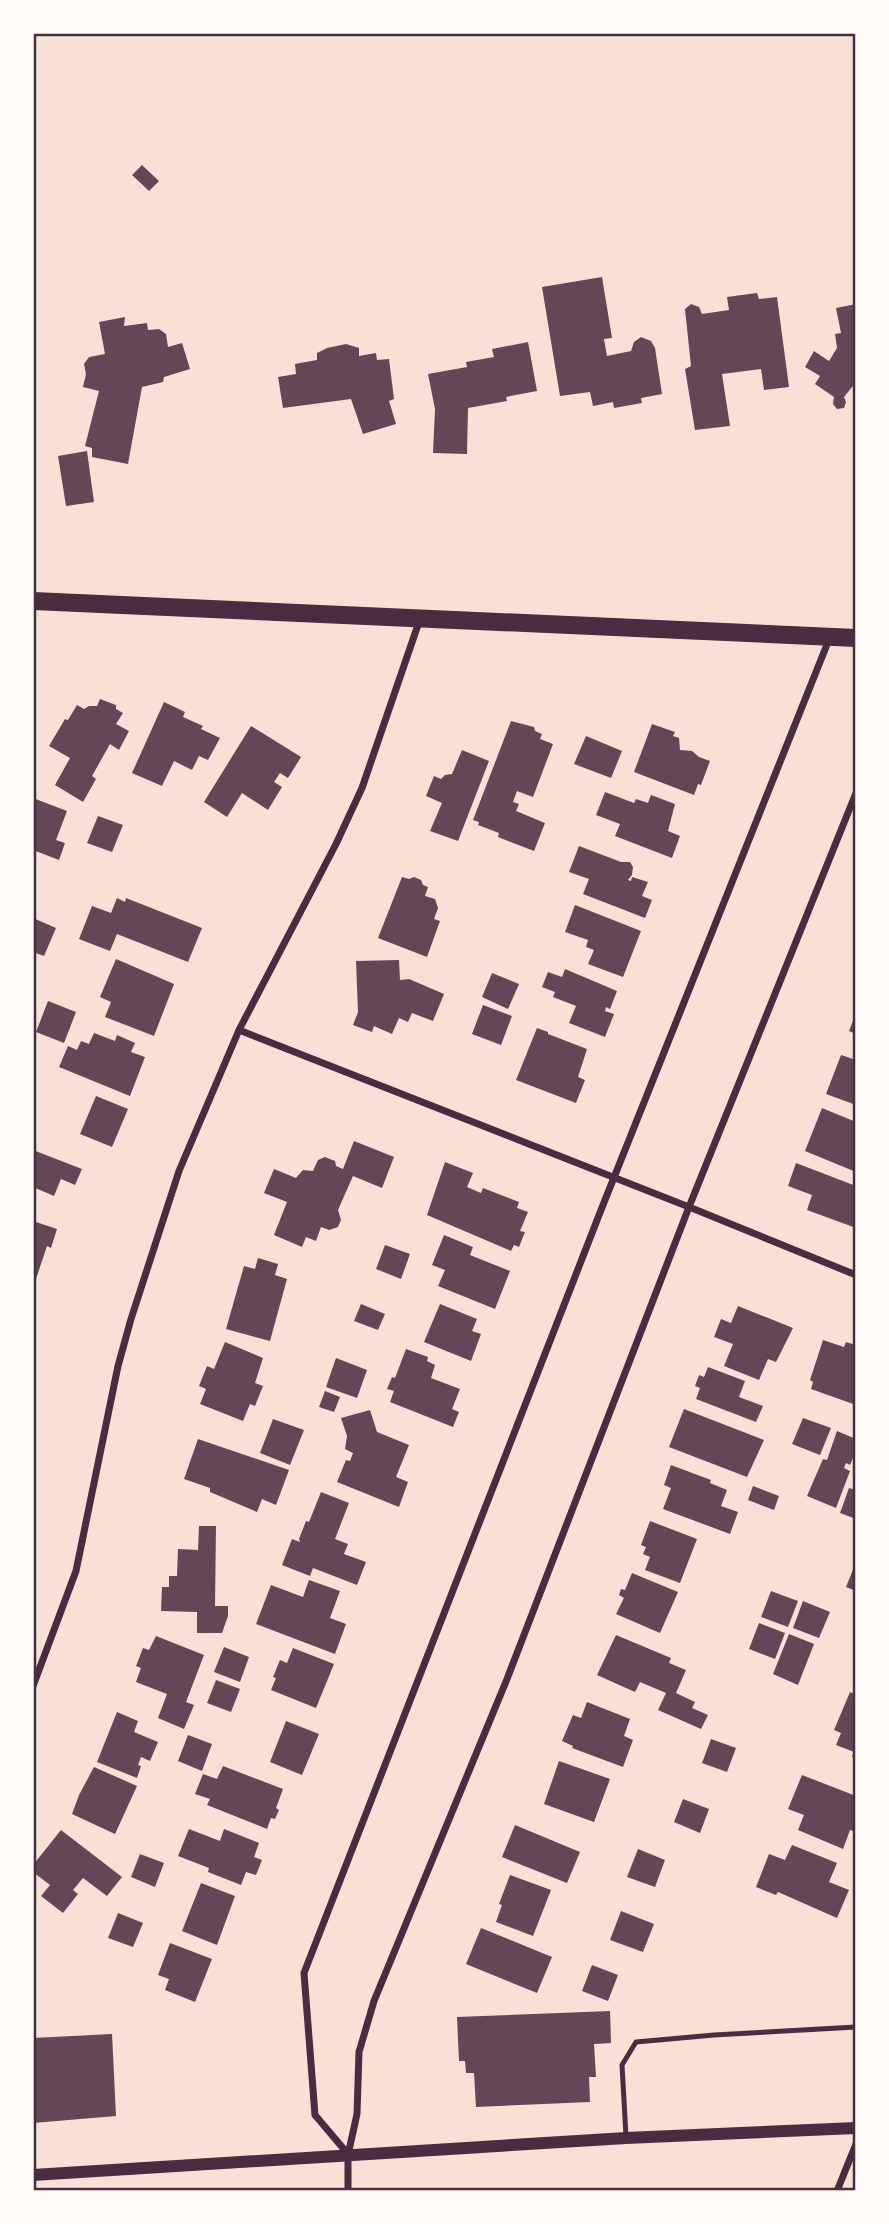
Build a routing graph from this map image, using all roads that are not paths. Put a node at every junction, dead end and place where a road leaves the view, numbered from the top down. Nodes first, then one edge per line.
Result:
1 (34, 602) edge
2 (420, 619) junction
3 (830, 638) junction
4 (856, 638) edge
5 (856, 793) edge
6 (239, 1030) junction
7 (614, 1178) junction
8 (689, 1207) junction
9 (856, 1275) edge
10 (33, 1686) edge
11 (856, 2027) edge
12 (856, 2128) edge
13 (626, 2138) junction
14 (856, 2144) edge
15 (348, 2155) junction
16 (33, 2175) edge
17 (348, 2191) edge
18 (837, 2191) edge

1 - 2 main road
2 - 3 main road
2 - 6 street
3 - 4 main road
3 - 7 street
5 - 8 street
6 - 7 street
6 - 10 street
7 - 8 street
7 - 15 street
8 - 9 street
8 - 15 street
11 - 13 lane
12 - 13 street
13 - 15 street
14 - 18 street
15 - 16 street
15 - 17 street

